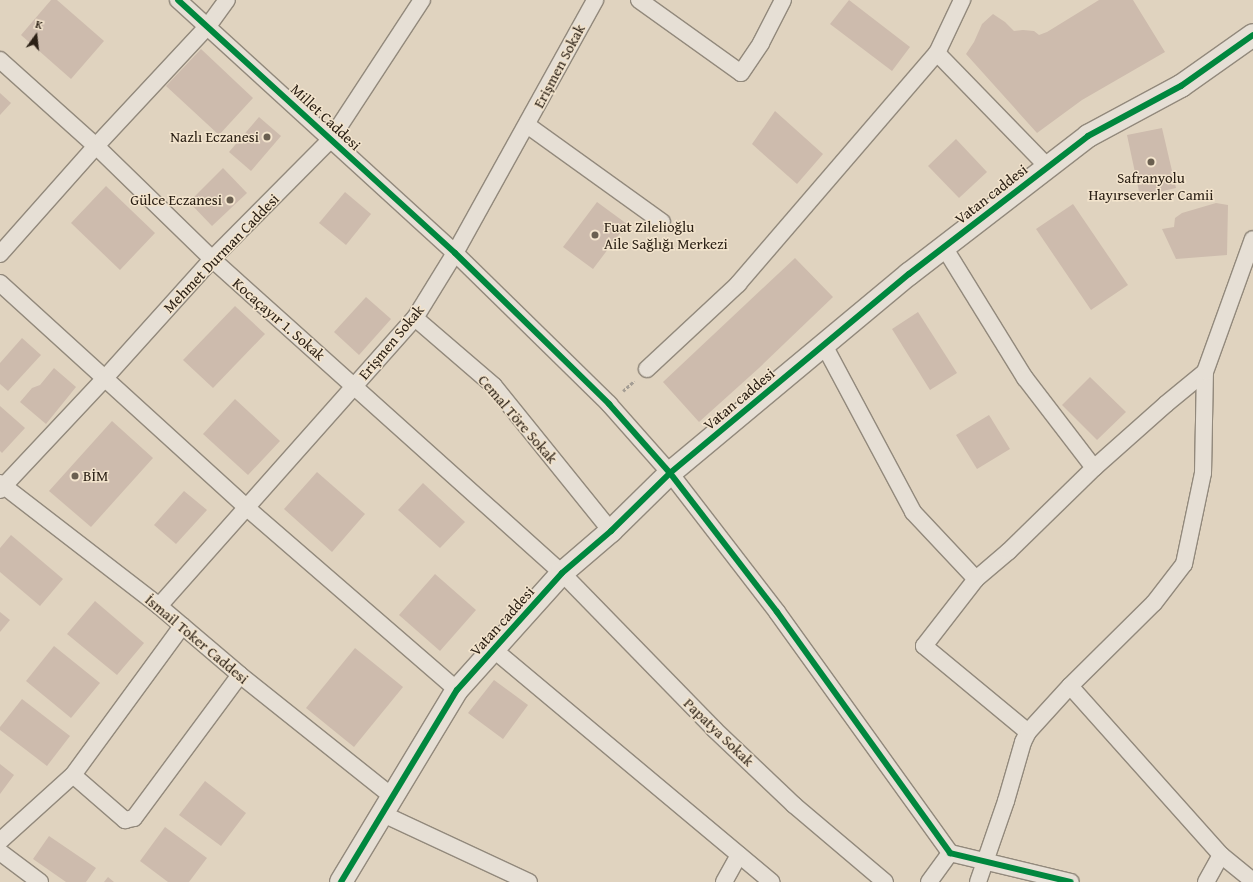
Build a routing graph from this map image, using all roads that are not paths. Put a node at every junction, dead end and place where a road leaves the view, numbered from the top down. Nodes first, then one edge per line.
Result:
1 (178, 0) edge
2 (227, 0) edge
3 (422, 0) edge
4 (595, 0) edge
5 (639, 0) edge
6 (783, 0) edge
7 (962, 0) edge
8 (208, 26) junction
9 (1253, 35) edge
10 (936, 53) junction
11 (0, 60) edge
12 (527, 125) junction
13 (331, 139) junction
14 (96, 146) junction
15 (1048, 167) junction
16 (662, 222) dead end
17 (1252, 244) edge
18 (944, 247) junction
19 (455, 253) junction
20 (0, 254) edge
21 (212, 259) junction
22 (0, 284) edge
23 (415, 318) junction
24 (824, 345) junction
25 (647, 369) road end
26 (1205, 372) junction
27 (105, 378) junction
28 (354, 385) junction
29 (1094, 468) junction
30 (670, 473) junction
31 (1, 486) edge
32 (247, 508) junction
33 (611, 531) junction
34 (562, 573) junction
35 (976, 579) junction
36 (159, 606) junction
37 (182, 626) junction
38 (494, 649) junction
39 (240, 675) junction
40 (1070, 686) junction
41 (457, 690) junction
42 (1028, 732) junction
43 (72, 775) junction
44 (388, 805) junction
45 (0, 841) edge
46 (0, 852) edge
47 (950, 852) junction
48 (739, 855) junction
49 (1221, 855) junction
50 (985, 861) junction
51 (1253, 881) edge
52 (40, 882) edge
53 (341, 882) edge
54 (529, 882) edge
55 (724, 882) edge
56 (772, 882) edge
57 (884, 882) edge
58 (929, 882) edge
59 (978, 882) edge
60 (1072, 882) edge
61 (1206, 882) edge

1 - 8 street, Millet Caddesi
2 - 8 street
3 - 13 street, Mehmet Durman Caddesi
4 - 12 street, Erişmen Sokak
5 - 6 street
7 - 10 street
8 - 13 street, Millet Caddesi
8 - 14 street
9 - 15 street, Vatan caddesi
10 - 15 street
10 - 25 street
11 - 14 street, Kocaçayır 1. Sokak
12 - 16 street
12 - 19 street, Erişmen Sokak
13 - 19 street, Millet Caddesi
13 - 21 street, Mehmet Durman Caddesi
14 - 20 street
14 - 21 street, Kocaçayır 1. Sokak
15 - 18 street, Vatan caddesi
17 - 26 street
18 - 24 street, Vatan caddesi
18 - 29 street
19 - 23 street, Erişmen Sokak
19 - 30 street, Millet Caddesi
21 - 27 street, Mehmet Durman Caddesi
21 - 28 street, Kocaçayır 1. Sokak
22 - 27 street
23 - 28 street, Erişmen Sokak
23 - 33 street, Cemal Töre Sokak
24 - 30 street, Vatan caddesi
24 - 35 street
26 - 29 street
26 - 40 street
27 - 31 street, Mehmet Durman Caddesi
27 - 32 street
28 - 32 street, Erişmen Sokak
28 - 34 street, Kocaçayır 1. Sokak
29 - 35 street
30 - 33 street, Vatan caddesi
30 - 47 street, Millet Caddesi
31 - 36 street, İsmail Toker Caddesi
32 - 36 street, Erişmen Sokak
32 - 41 street
33 - 34 street, Vatan caddesi
34 - 38 street, Vatan caddesi
34 - 57 street, Papatya Sokak
35 - 42 street
36 - 37 street, İsmail Toker Caddesi
37 - 39 street, İsmail Toker Caddesi
37 - 43 street
38 - 41 street, Vatan caddesi
38 - 48 street
39 - 43 street
39 - 44 street, İsmail Toker Caddesi
40 - 42 street
40 - 49 street
41 - 44 street, Vatan caddesi
42 - 50 street
43 - 45 street
44 - 53 street, Vatan caddesi
44 - 54 street, İsmail Toker Caddesi
46 - 52 street
47 - 50 street
47 - 58 street
48 - 55 street
48 - 56 street
49 - 51 street
49 - 61 street
50 - 59 street
50 - 60 street

